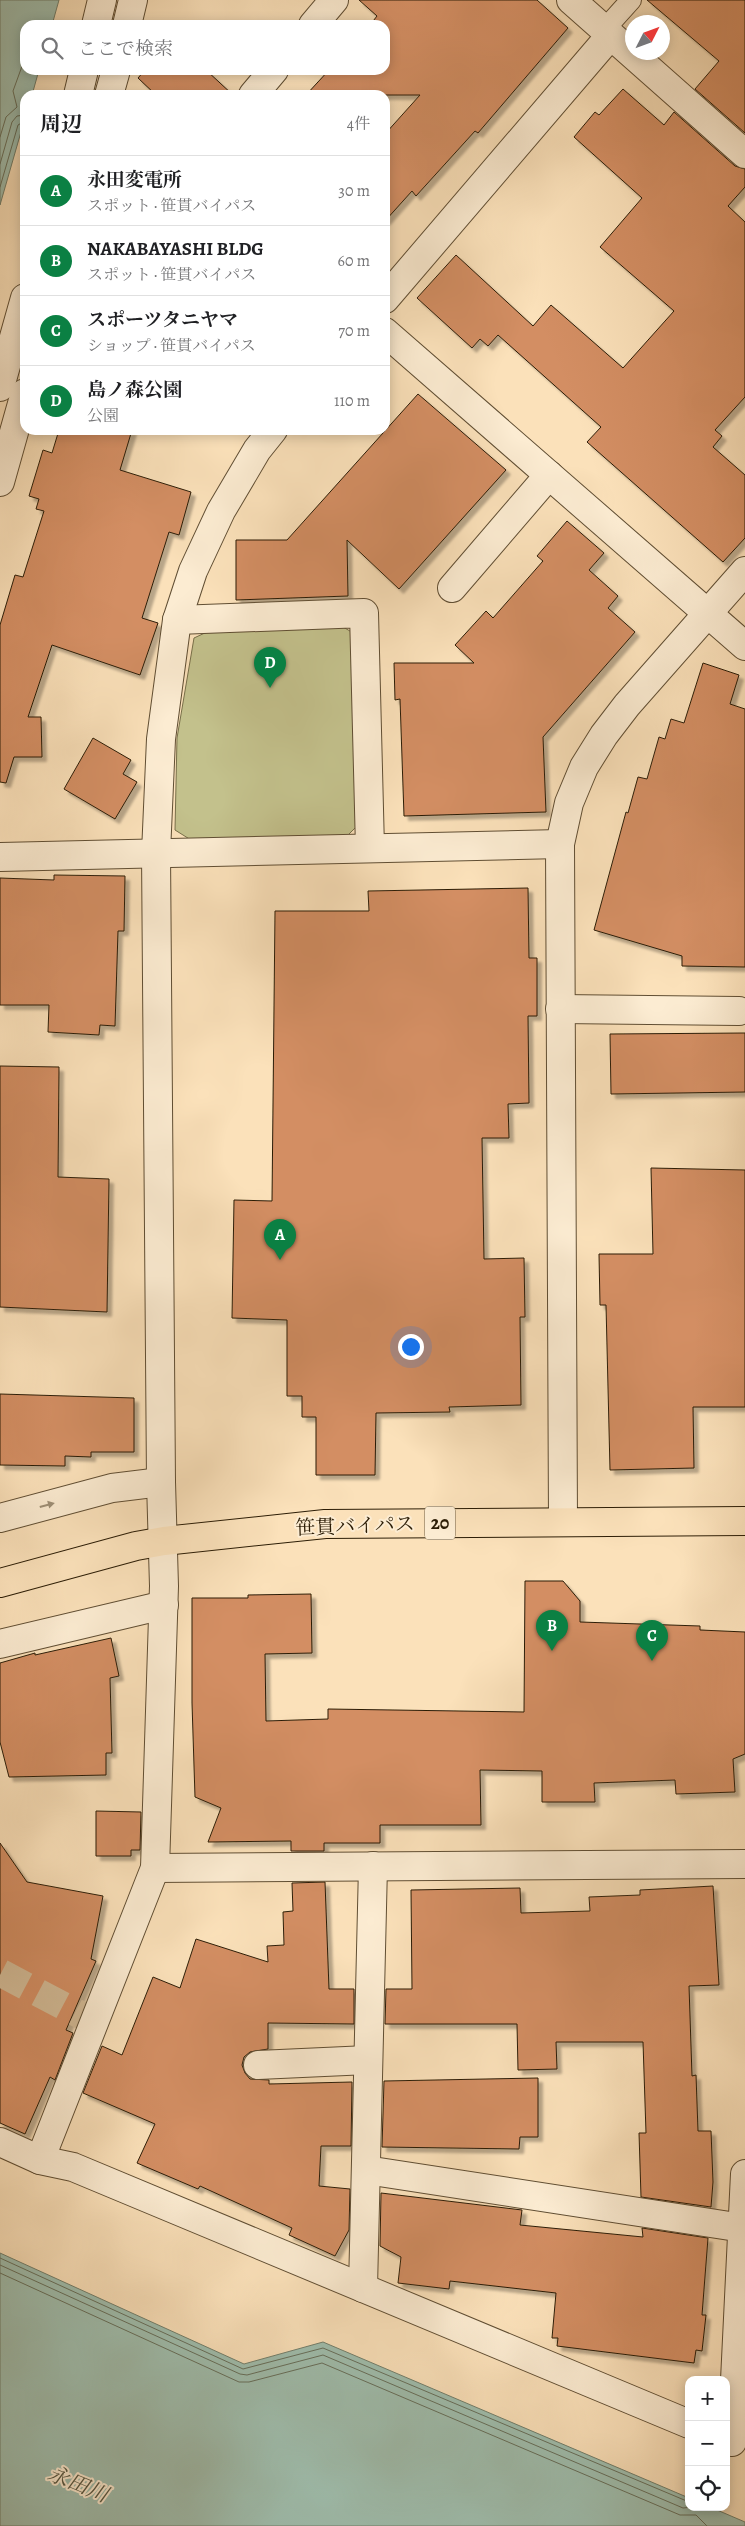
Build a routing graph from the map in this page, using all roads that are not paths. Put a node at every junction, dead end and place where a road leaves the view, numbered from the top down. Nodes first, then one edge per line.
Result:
1 (102, 0) edge
2 (133, 0) edge
3 (334, 0) edge
4 (571, 0) edge
5 (631, 0) edge
6 (97, 20) edge
7 (128, 20) edge
8 (316, 20) edge
9 (607, 33) junction
10 (83, 75) edge
11 (270, 75) edge
12 (79, 90) edge
13 (257, 90) edge
14 (745, 154) edge
15 (390, 293) edge
16 (20, 316) edge
17 (390, 336) edge
18 (0, 387) edge
19 (20, 411) edge
20 (269, 435) edge
21 (549, 475) junction
22 (0, 482) edge
23 (745, 571) edge
24 (452, 588) dead end
25 (708, 613) junction
26 (177, 620) junction
27 (745, 646) edge
28 (560, 844) junction
29 (370, 848) junction
30 (156, 853) junction
31 (0, 857) edge
32 (560, 1009) junction
33 (739, 1011) dead end
34 (161, 1482) junction
35 (0, 1518) edge
36 (745, 1521) edge
37 (563, 1522) junction
38 (164, 1541) junction
39 (0, 1583) edge
40 (164, 1605) junction
41 (0, 1644) edge
42 (745, 1864) edge
43 (373, 1866) junction
44 (154, 1868) junction
45 (368, 2060) junction
46 (258, 2065) dead end
47 (0, 2142) edge
48 (40, 2160) junction
49 (366, 2170) junction
50 (745, 2174) edge
51 (743, 2228) junction
52 (363, 2288) junction
53 (740, 2393) edge
54 (685, 2422) edge
55 (735, 2444) edge

1 - 6 street
2 - 7 street
3 - 8 street
4 - 9 street
5 - 9 lane
9 - 14 street
9 - 15 street
10 - 12 street
11 - 13 street
16 - 18 street
17 - 21 street
19 - 22 street
20 - 26 street
21 - 24 street
21 - 25 street
23 - 25 street
25 - 27 street
25 - 28 street
26 - 29 street
26 - 30 street
28 - 29 street
28 - 32 street
29 - 30 street
30 - 31 street
30 - 34 street
32 - 33 street
32 - 37 street
35 -> 34 street
34 - 38 street
36 - 37 main road, 笹貫バイパス / 20
37 - 38 main road, 笹貫バイパス / 20
38 - 39 main road, 笹貫バイパス / 20
38 - 40 street
40 - 41 street
40 - 44 street
42 - 43 street
43 - 44 street
43 - 45 street
44 - 48 street
45 - 46 street
45 - 49 street
47 - 48 street
48 - 52 street
49 - 51 street
49 - 52 street
50 - 51 street
51 - 53 street
52 - 54 street
53 - 55 street

